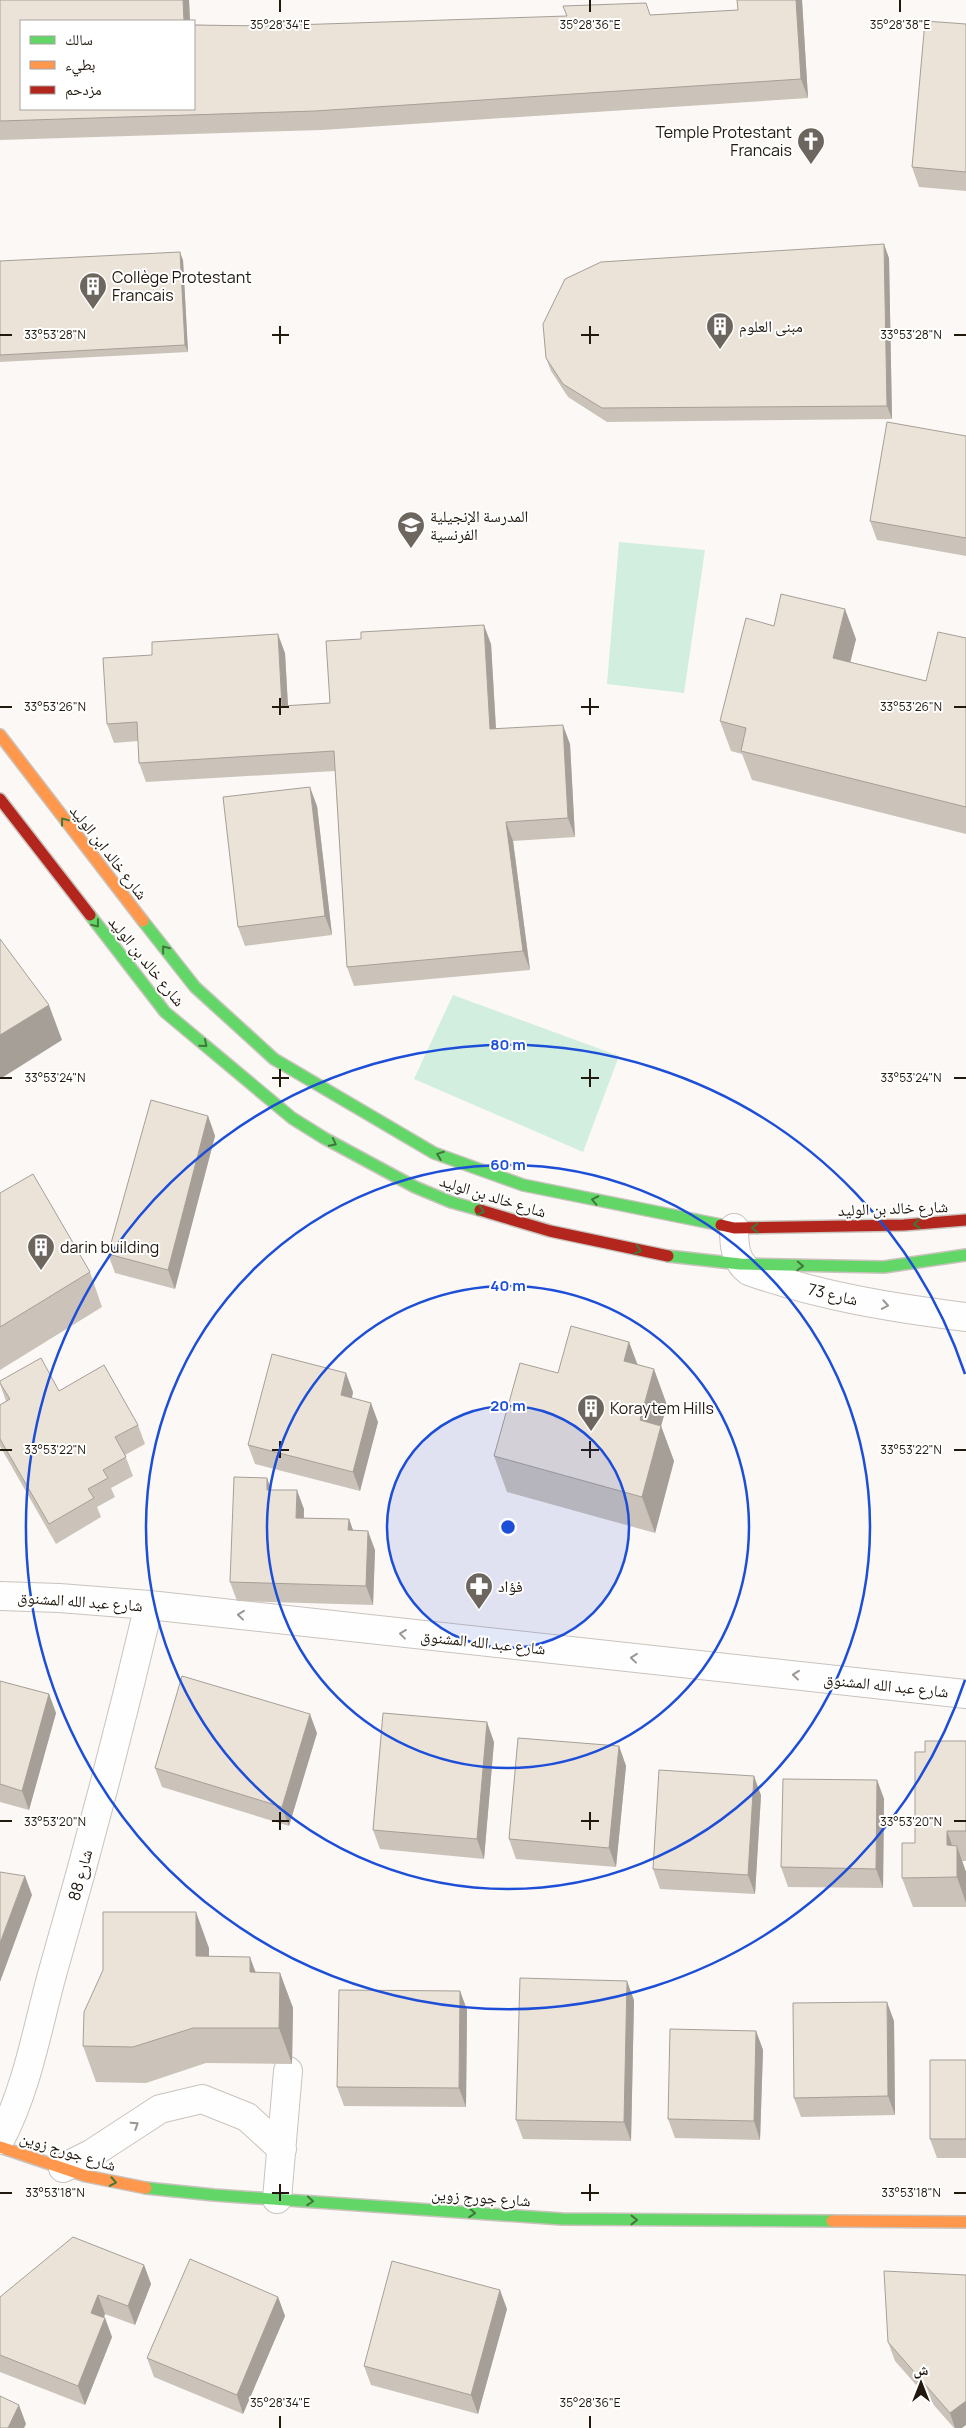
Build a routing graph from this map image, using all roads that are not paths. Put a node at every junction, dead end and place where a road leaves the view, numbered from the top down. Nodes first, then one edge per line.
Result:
1 (0, 736) edge
2 (0, 799) edge
3 (195, 987) joint
4 (966, 1220) edge
5 (734, 1228) junction
6 (966, 1255) edge
7 (740, 1264) junction
8 (966, 1317) edge
9 (0, 1596) edge
10 (149, 1605) junction
11 (966, 1694) edge
12 (288, 2071) dead end
13 (0, 2140) edge
14 (0, 2147) edge
15 (282, 2150) junction
16 (63, 2168) junction
17 (277, 2199) junction
18 (966, 2222) edge

3 -> 1 main road, شارع خالد ابن الوليد
2 -> 7 main road, شارع خالد بن الوليد
5 -> 3 main road, شارع خالد بن الوليد
4 -> 5 main road, شارع خالد بن الوليد
5 - 7 street
7 -> 6 main road, شارع خالد بن الوليد
7 -> 8 street, شارع 73
9 - 10 street, شارع عبد الله المشنوق
11 -> 10 street, شارع عبد الله المشنوق
10 - 13 street, شارع 88
12 - 15 street
14 - 16 main road, شارع جورج زوين
16 -> 15 street
15 - 17 street
16 -> 17 main road, شارع جورج زوين
17 -> 18 main road, شارع جورج زوين

